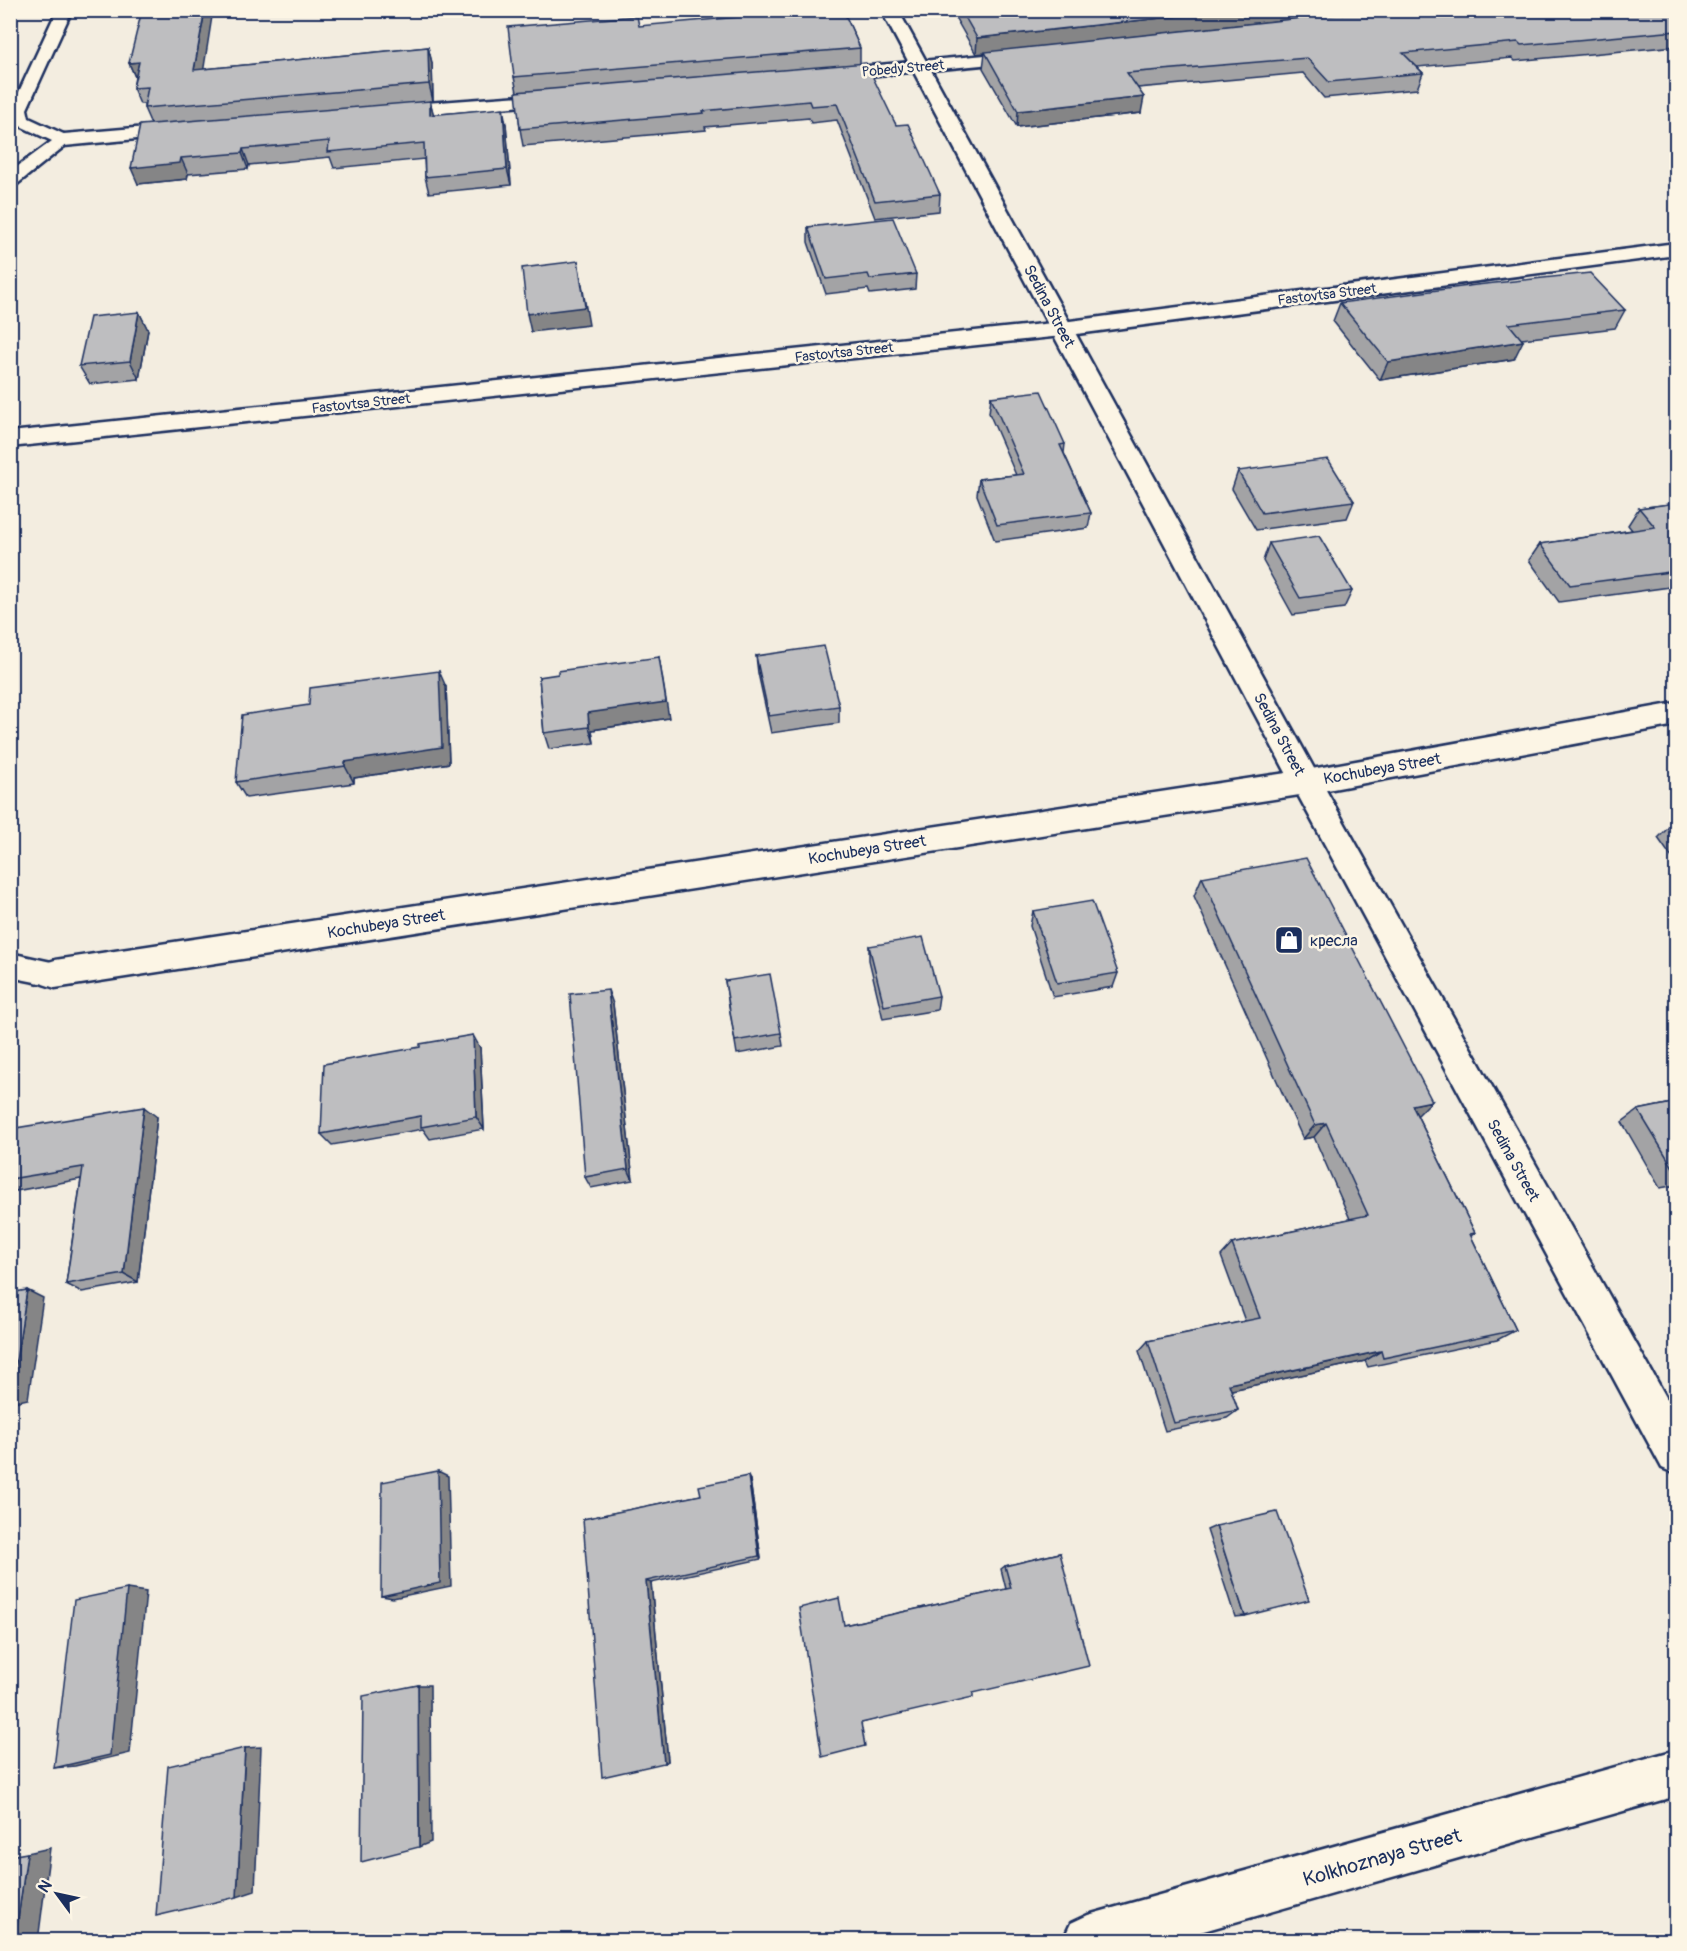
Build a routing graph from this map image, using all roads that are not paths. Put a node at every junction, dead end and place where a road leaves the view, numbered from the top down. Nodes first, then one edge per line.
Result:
1 (65, 10) edge
2 (889, 10) edge
3 (1039, 55) edge
4 (921, 67) junction
5 (814, 76) edge
6 (576, 96) edge
7 (374, 113) edge
8 (195, 129) edge
9 (64, 140) junction
10 (10, 181) edge
11 (1677, 249) edge
12 (1062, 329) junction
13 (10, 440) edge
14 (1677, 714) edge
15 (1306, 782) junction
16 (10, 965) edge
17 (55, 974) joint
18 (1677, 1454) edge
19 (1677, 1773) edge
20 (1088, 1941) edge

1 - 9 lane
2 - 4 street, Sedina Street
3 - 4 street, Pobedy Street
4 - 5 street, Pobedy Street
4 - 12 street, Sedina Street
6 - 7 street
8 - 9 street
9 - 10 lane
11 - 12 street, Fastovtsa Street
12 - 13 street, Fastovtsa Street
12 - 15 street, Sedina Street
14 - 15 street, Kochubeya Street
15 - 17 street, Kochubeya Street
15 - 18 street, Sedina Street
16 - 17 lane
19 - 20 street, Kolkhoznaya Street

